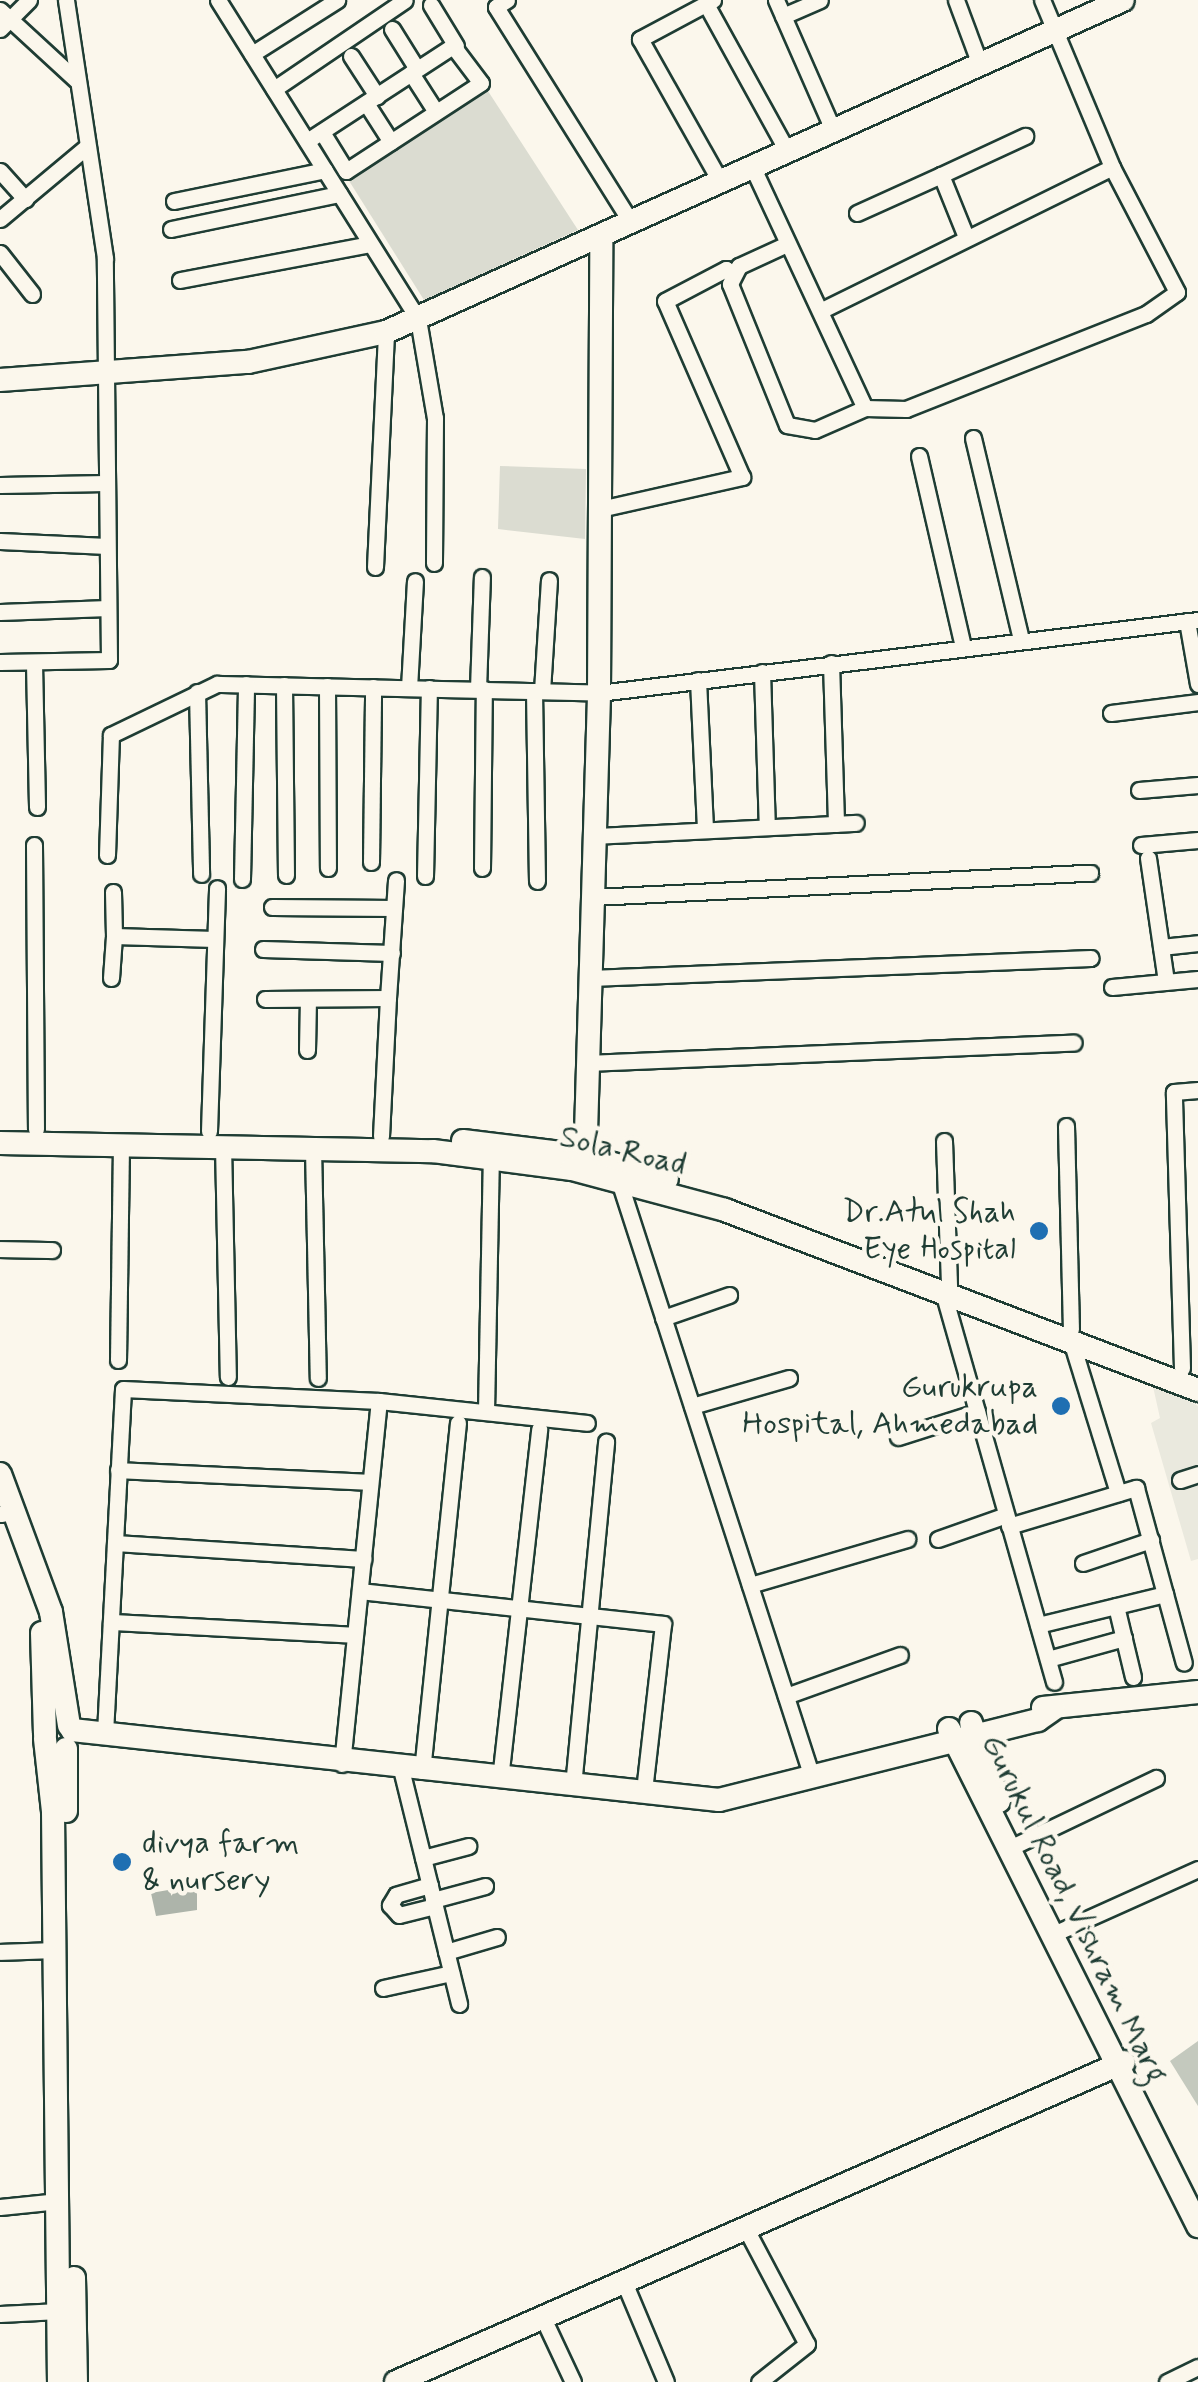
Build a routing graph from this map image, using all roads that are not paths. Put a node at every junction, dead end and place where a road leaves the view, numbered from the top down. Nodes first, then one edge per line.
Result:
1 (29, 0) edge
2 (66, 0) edge
3 (218, 0) edge
4 (337, 0) edge
5 (405, 0) edge
6 (506, 0) edge
7 (820, 0) edge
8 (956, 0) edge
9 (1042, 0) edge
10 (1123, 0) edge
11 (710, 2) edge
12 (431, 6) dead end
13 (780, 8) edge
14 (3, 20) edge
15 (392, 30) dead end
16 (1054, 30) junction
17 (456, 46) junction
18 (252, 54) junction
19 (350, 56) dead end
20 (980, 62) junction
21 (414, 71) junction
22 (76, 80) junction
23 (274, 89) junction
24 (371, 100) junction
25 (436, 112) junction
26 (833, 130) junction
27 (322, 132) junction
28 (1025, 136) dead end
29 (306, 142) junction
30 (391, 142) junction
31 (86, 147) junction
32 (787, 150) junction
33 (752, 166) junction
34 (1112, 167) junction
35 (324, 170) junction
36 (0, 171) edge
37 (940, 175) junction
38 (267, 182) junction
39 (720, 182) junction
40 (340, 194) junction
41 (25, 199) junction
42 (174, 201) dead end
43 (271, 208) junction
44 (857, 214) dead end
45 (0, 220) edge
46 (631, 222) junction
47 (171, 229) dead end
48 (601, 236) junction
49 (966, 237) junction
50 (370, 244) junction
51 (787, 244) junction
52 (0, 253) edge
53 (733, 276) junction
54 (180, 280) dead end
55 (32, 294) dead end
56 (824, 309) junction
57 (418, 319) junction
58 (386, 332) junction
59 (105, 374) junction
60 (0, 380) edge
61 (0, 395) edge
62 (864, 408) junction
63 (973, 438) dead end
64 (920, 456) dead end
65 (106, 483) junction
66 (0, 485) edge
67 (600, 509) junction
68 (0, 541) edge
69 (107, 546) junction
70 (434, 563) dead end
71 (375, 567) dead end
72 (482, 577) dead end
73 (415, 580) dead end
74 (549, 580) dead end
75 (108, 608) junction
76 (0, 612) edge
77 (1192, 620) edge
78 (1021, 639) junction
79 (963, 646) junction
80 (0, 662) edge
81 (34, 663) junction
82 (831, 663) junction
83 (762, 672) junction
84 (698, 680) junction
85 (246, 684) junction
86 (1198, 684) edge
87 (284, 686) junction
88 (327, 686) junction
89 (373, 687) junction
90 (409, 688) junction
91 (429, 688) junction
92 (481, 689) junction
93 (538, 691) junction
94 (197, 692) junction
95 (599, 692) junction
96 (1198, 702) edge
97 (1111, 713) dead end
98 (1198, 785) edge
99 (1139, 790) dead end
100 (37, 807) dead end
101 (856, 822) dead end
102 (836, 824) junction
103 (767, 827) junction
104 (705, 830) junction
105 (595, 836) junction
106 (1198, 840) edge
107 (34, 845) dead end
108 (107, 855) dead end
109 (371, 862) dead end
110 (328, 868) dead end
111 (482, 868) dead end
112 (1090, 873) dead end
113 (201, 874) dead end
114 (286, 875) dead end
115 (425, 876) dead end
116 (242, 879) dead end
117 (396, 880) dead end
118 (537, 882) dead end
119 (217, 888) dead end
120 (113, 892) dead end
121 (593, 897) junction
122 (272, 907) dead end
123 (394, 908) junction
124 (114, 936) junction
125 (215, 938) junction
126 (1198, 943) edge
127 (1161, 946) junction
128 (263, 949) dead end
129 (392, 953) junction
130 (1091, 958) dead end
131 (111, 978) dead end
132 (590, 978) junction
133 (1198, 979) edge
134 (1166, 982) junction
135 (1112, 987) dead end
136 (308, 998) junction
137 (388, 998) junction
138 (265, 999) dead end
139 (1074, 1043) dead end
140 (308, 1050) dead end
141 (588, 1063) junction
142 (1198, 1090) edge
143 (1066, 1126) dead end
144 (0, 1130) edge
145 (36, 1130) junction
146 (380, 1136) junction
147 (216, 1138) junction
148 (944, 1141) dead end
149 (0, 1142) edge
150 (122, 1142) junction
151 (313, 1148) junction
152 (491, 1159) junction
153 (585, 1164) junction
154 (619, 1181) junction
155 (0, 1249) edge
156 (52, 1250) dead end
157 (947, 1292) junction
158 (729, 1296) dead end
159 (663, 1318) junction
160 (1071, 1337) junction
161 (118, 1360) dead end
162 (1190, 1371) edge
163 (228, 1377) dead end
164 (318, 1378) dead end
165 (789, 1378) dead end
166 (1198, 1390) edge
167 (379, 1401) junction
168 (692, 1406) junction
169 (486, 1412) junction
170 (977, 1412) junction
171 (458, 1423) dead end
172 (586, 1423) dead end
173 (539, 1429) dead end
174 (898, 1437) dead end
175 (606, 1442) dead end
176 (118, 1470) junction
177 (0, 1474) edge
178 (1198, 1474) edge
179 (1180, 1480) dead end
180 (370, 1482) junction
181 (1118, 1493) junction
182 (0, 1512) edge
183 (1007, 1520) junction
184 (908, 1538) dead end
185 (938, 1539) dead end
186 (1150, 1540) junction
187 (115, 1542) junction
188 (363, 1559) junction
189 (1083, 1562) dead end
190 (750, 1585) junction
191 (360, 1591) junction
192 (1165, 1594) junction
193 (439, 1598) junction
194 (517, 1606) junction
195 (1116, 1606) junction
196 (587, 1614) junction
197 (111, 1622) junction
198 (1038, 1625) junction
199 (355, 1636) junction
200 (1124, 1638) junction
201 (900, 1656) dead end
202 (1048, 1659) junction
203 (1184, 1664) dead end
204 (1133, 1678) dead end
205 (1054, 1682) dead end
206 (1198, 1692) edge
207 (786, 1696) junction
208 (961, 1730) junction
209 (105, 1732) junction
210 (61, 1737) junction
211 (178, 1741) junction
212 (342, 1764) junction
213 (411, 1770) junction
214 (812, 1776) junction
215 (1156, 1778) dead end
216 (500, 1779) junction
217 (573, 1786) junction
218 (644, 1792) junction
219 (1018, 1844) junction
220 (468, 1846) dead end
221 (423, 1858) junction
222 (1198, 1869) edge
223 (485, 1886) dead end
224 (432, 1897) junction
225 (1060, 1931) junction
226 (498, 1937) dead end
227 (56, 1950) junction
228 (0, 1952) edge
229 (446, 1952) junction
230 (451, 1973) junction
231 (382, 1988) dead end
232 (458, 2004) dead end
233 (1119, 2064) junction
234 (59, 2201) junction
235 (0, 2207) edge
236 (1198, 2207) edge
237 (1198, 2226) edge
238 (746, 2229) junction
239 (624, 2282) junction
240 (59, 2311) junction
241 (0, 2314) edge
242 (543, 2318) junction
243 (1198, 2367) edge
244 (404, 2381) edge
245 (59, 2382) edge
246 (76, 2382) edge
247 (573, 2382) edge
248 (666, 2382) edge
249 (759, 2382) edge
250 (1167, 2382) edge

1 - 14 street
2 - 22 street
3 - 18 street
4 - 18 street
5 - 23 street
6 - 46 street
7 - 13 street
8 - 20 street
9 - 16 street
10 - 16 street
11 - 32 street
11 - 39 street
12 - 17 street
13 - 26 street
14 - 22 street
15 - 21 street
16 - 20 street
16 - 34 street
17 - 21 street
17 - 25 street
18 - 23 street
19 - 24 street
20 - 26 street
21 - 24 street
21 - 25 street
22 - 31 street
23 - 29 street
24 - 27 street
24 - 30 street
25 - 30 street
26 - 32 street
27 - 29 street
27 - 30 street
28 - 37 street
29 - 35 street
31 - 41 street
31 - 59 street
32 - 33 street
33 - 39 street
33 - 51 street
34 - 49 street
34 - 62 street
35 - 38 street
35 - 40 street
36 - 41 street
37 - 44 street
37 - 49 street
38 - 42 street
38 - 43 street
39 - 46 street
40 - 43 street
40 - 50 street
41 - 45 street
43 - 47 street
46 - 48 street
48 - 57 street
48 - 67 street
49 - 56 street
50 - 54 street
50 - 57 street
51 - 53 street
51 - 56 street
52 - 55 street
53 - 62 street
53 - 67 street
56 - 62 street
57 - 58 street
57 - 70 street
58 - 59 street
58 - 71 street
59 - 60 street
59 - 65 street
60 - 61 street
63 - 78 street
64 - 79 street
65 - 66 street
65 - 69 street
67 - 95 street
68 - 69 street
69 - 75 street
72 - 92 street
73 - 90 street
74 - 93 street
75 - 76 street
75 - 81 street
77 - 78 street
77 - 86 street
78 - 79 street
79 - 82 street
80 - 81 street
81 - 100 street
82 - 83 street
82 - 102 street
83 - 84 street
83 - 103 street
84 - 95 street
84 - 104 street
85 - 87 street
85 - 94 street
85 - 116 street
87 - 88 street
87 - 114 street
88 - 89 street
88 - 110 street
89 - 90 street
89 - 109 street
90 - 91 street
91 - 92 street
91 - 115 street
92 - 93 street
92 - 111 street
93 - 95 street
93 - 118 street
94 - 108 street
94 - 113 street
95 - 105 street
96 - 97 street
98 - 99 street
101 - 102 street
102 - 103 street
103 - 104 street
104 - 105 street
105 - 121 street
106 - 127 street
107 - 145 street
112 - 121 street
117 - 123 street
119 - 125 street
120 - 124 street
121 - 132 street
122 - 123 street
123 - 129 street
124 - 125 street
124 - 131 street
125 - 147 street
126 - 127 street
127 - 134 street
128 - 129 street
129 - 137 street
130 - 132 street
132 - 141 street
133 - 134 street
134 - 135 street
136 - 137 street
136 - 138 street
136 - 140 street
137 - 146 street
139 - 141 street
141 - 153 street
142 - 162 street
143 - 160 street
144 - 145 street, Sola Road
145 - 147 street, Sola Road
146 - 147 street, Sola Road
146 - 153 street, Sola Road
147 - 150 street, Sola Road
147 - 151 street, Sola Road
147 - 163 street
148 - 157 street
149 - 150 street, Sola Road
150 - 161 street
151 - 152 street, Sola Road
151 - 164 street
152 - 153 street, Sola Road
152 - 169 street
153 - 154 street, Sola Road
153 - 157 street, Sola Road
154 - 157 street, Sola Road
154 - 159 street
155 - 156 street
157 - 160 street, Sola Road
157 - 170 street
158 - 159 street
159 - 168 street
160 - 162 street, Sola Road
160 - 166 street, Sola Road
160 - 181 street
165 - 168 street
167 - 169 street
167 - 176 street
167 - 180 street
168 - 190 street
169 - 172 street
170 - 174 street
170 - 183 street
171 - 193 street
173 - 194 street
175 - 196 street
176 - 180 street
176 - 187 street
177 - 210 street
178 - 179 street
180 - 188 street
181 - 183 street
181 - 186 street
182 - 210 street
183 - 185 street
183 - 198 street
184 - 190 street
186 - 189 street
186 - 192 street
187 - 188 street
187 - 197 street
188 - 191 street
190 - 207 street
191 - 193 street
191 - 199 street
192 - 195 street
192 - 203 street
193 - 194 street
193 - 213 street
194 - 196 street
194 - 216 street
195 - 198 street
195 - 200 street
196 - 217 street
196 - 218 street
197 - 199 street
197 - 209 street
198 - 202 street
199 - 212 street
200 - 202 street
200 - 204 street
201 - 207 street
202 - 205 street
206 - 208 street
207 - 214 street
208 - 214 street
208 - 219 street, Gurukul Road, Vishram Marg
208 - 233 street, Gurukul Road, Vishram Marg
209 - 210 street
209 - 211 street
210 - 211 street
210 - 227 street
210 - 246 street
211 - 212 street
212 - 213 street
213 - 216 street
213 - 221 street
214 - 218 street
215 - 219 street
216 - 217 street
217 - 218 street
219 - 225 street, Gurukul Road, Vishram Marg
220 - 221 street
221 - 224 street
222 - 225 street
223 - 224 street
224 - 229 street
225 - 233 street, Gurukul Road, Vishram Marg
226 - 229 street
227 - 228 street
227 - 234 street
229 - 230 street
230 - 231 street
230 - 232 street
233 - 236 street, Gurukul Road, Vishram Marg
233 - 237 street, Gurukul Road, Vishram Marg
233 - 238 street
234 - 235 street
234 - 240 street
238 - 239 street
238 - 249 street
239 - 242 street
239 - 248 street
240 - 241 street
240 - 245 street
242 - 244 street
242 - 247 street
243 - 250 street

